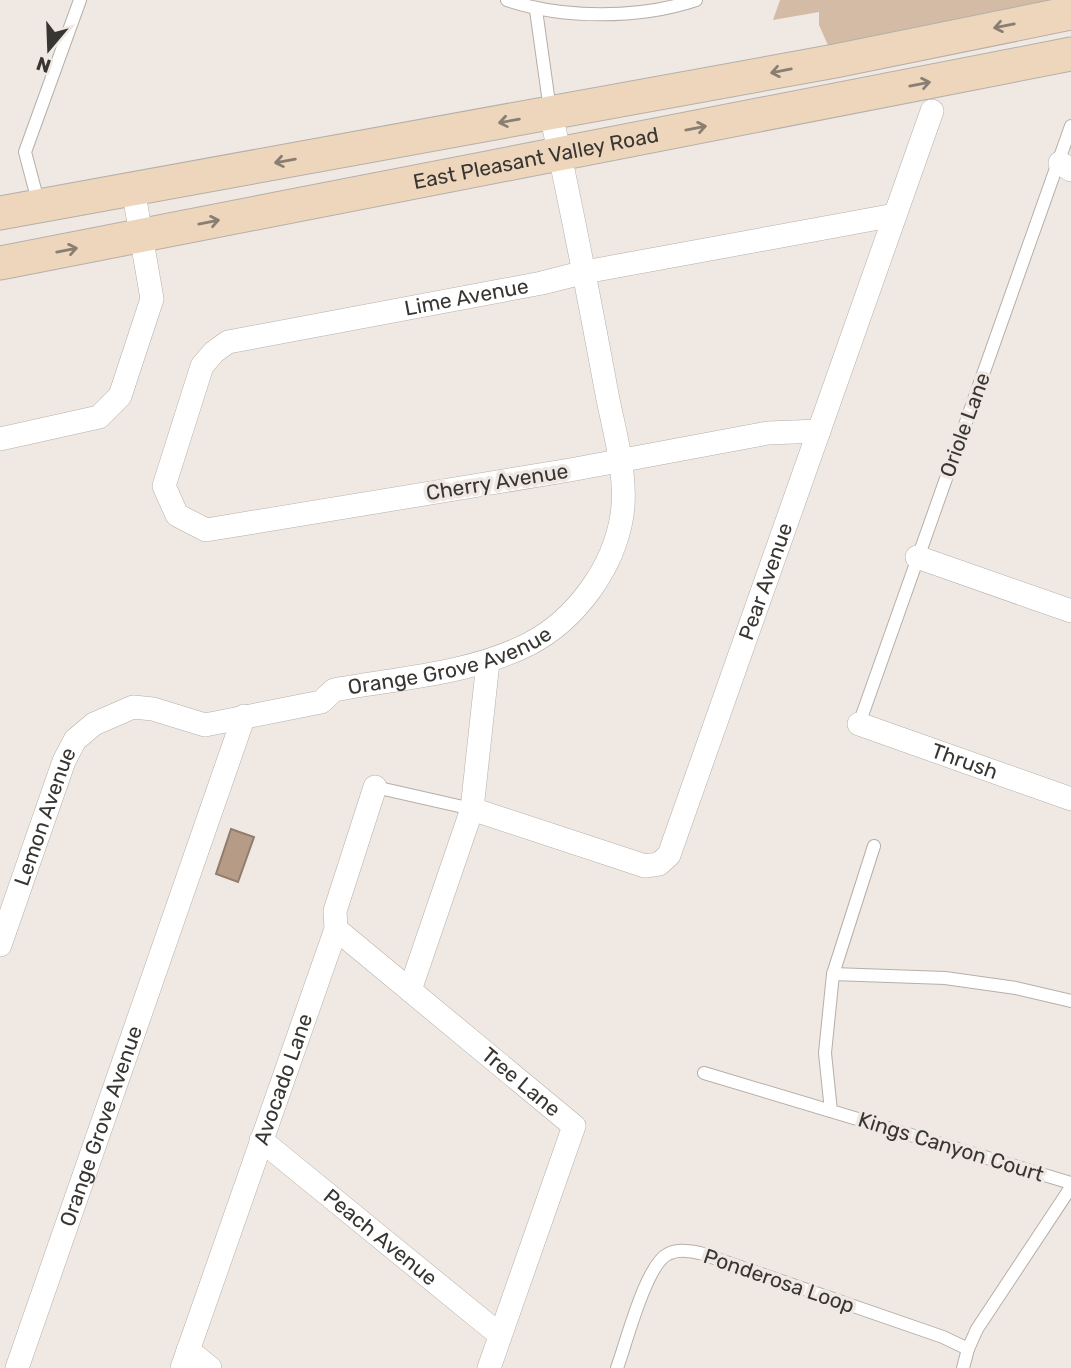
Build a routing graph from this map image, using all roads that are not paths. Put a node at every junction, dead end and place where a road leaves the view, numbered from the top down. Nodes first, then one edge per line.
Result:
1 (80, 0) edge
2 (507, 0) edge
3 (696, 0) edge
4 (536, 10) junction
5 (1071, 13) edge
6 (1071, 54) edge
7 (932, 111) dead end
8 (551, 114) junction
9 (1071, 126) edge
10 (560, 154) junction
11 (1065, 166) edge
12 (134, 188) junction
13 (39, 206) junction
14 (0, 213) edge
15 (895, 215) junction
16 (142, 236) junction
17 (0, 263) edge
18 (584, 272) junction
19 (819, 430) junction
20 (0, 439) edge
21 (619, 460) junction
22 (177, 515) joint
23 (917, 557) junction
24 (1071, 611) edge
25 (488, 662) junction
26 (244, 716) junction
27 (859, 724) joint
28 (375, 787) joint
29 (1071, 799) edge
30 (472, 809) junction
31 (874, 846) dead end
32 (335, 929) junction
33 (0, 945) edge
34 (833, 974) junction
35 (410, 990) junction
36 (1071, 1000) edge
37 (704, 1073) dead end
38 (831, 1111) junction
39 (261, 1140) junction
40 (1071, 1185) edge
41 (500, 1335) junction
42 (968, 1349) junction
43 (185, 1359) edge
44 (18, 1368) edge
45 (210, 1368) edge
46 (489, 1368) edge
47 (617, 1368) edge
48 (964, 1368) edge

1 - 13 lane
2 - 4 lane
3 - 4 lane
4 - 8 lane
5 -> 8 main road, East Pleasant Valley Road
10 -> 6 main road, East Pleasant Valley Road
7 - 15 street, Pear Avenue
8 - 10 street, Orange Grove Avenue
8 -> 12 main road, East Pleasant Valley Road
9 - 11 lane, Oriole Lane
16 -> 10 main road, East Pleasant Valley Road
10 - 18 street, Orange Grove Avenue
11 - 23 lane, Oriole Lane
12 - 13 main road, East Pleasant Valley Road
12 - 16 street
13 - 14 main road, East Pleasant Valley Road
15 - 18 street, Lime Avenue
15 - 19 street, Pear Avenue
17 -> 16 main road, East Pleasant Valley Road
16 - 20 street
18 - 21 street, Orange Grove Avenue
18 - 22 street, Lime Avenue
19 - 21 street, Cherry Avenue
19 - 30 street, Pear Avenue
21 - 22 street, Cherry Avenue
21 - 25 street, Orange Grove Avenue
23 - 24 street
23 - 27 lane, Oriole Lane
25 - 26 street, Orange Grove Avenue
25 - 30 street
26 - 33 street, Lemon Avenue
26 - 44 street, Orange Grove Avenue
27 - 29 street, Thrush
28 - 30 lane
28 - 32 street, Avocado Lane
30 - 35 street
31 - 34 lane, Kings Canyon Court
32 - 35 street, Tree Lane
32 - 39 street, Avocado Lane
34 - 36 lane
34 - 38 lane, Kings Canyon Court
35 - 41 street, Tree Lane
37 - 38 lane, Kings Canyon Court
38 - 40 lane, Kings Canyon Court
39 - 41 street, Peach Avenue
39 - 43 street, Avocado Lane
40 - 42 lane
41 - 46 street, Tree Lane
42 - 47 lane, Ponderosa Loop
42 - 48 lane
43 - 45 street

